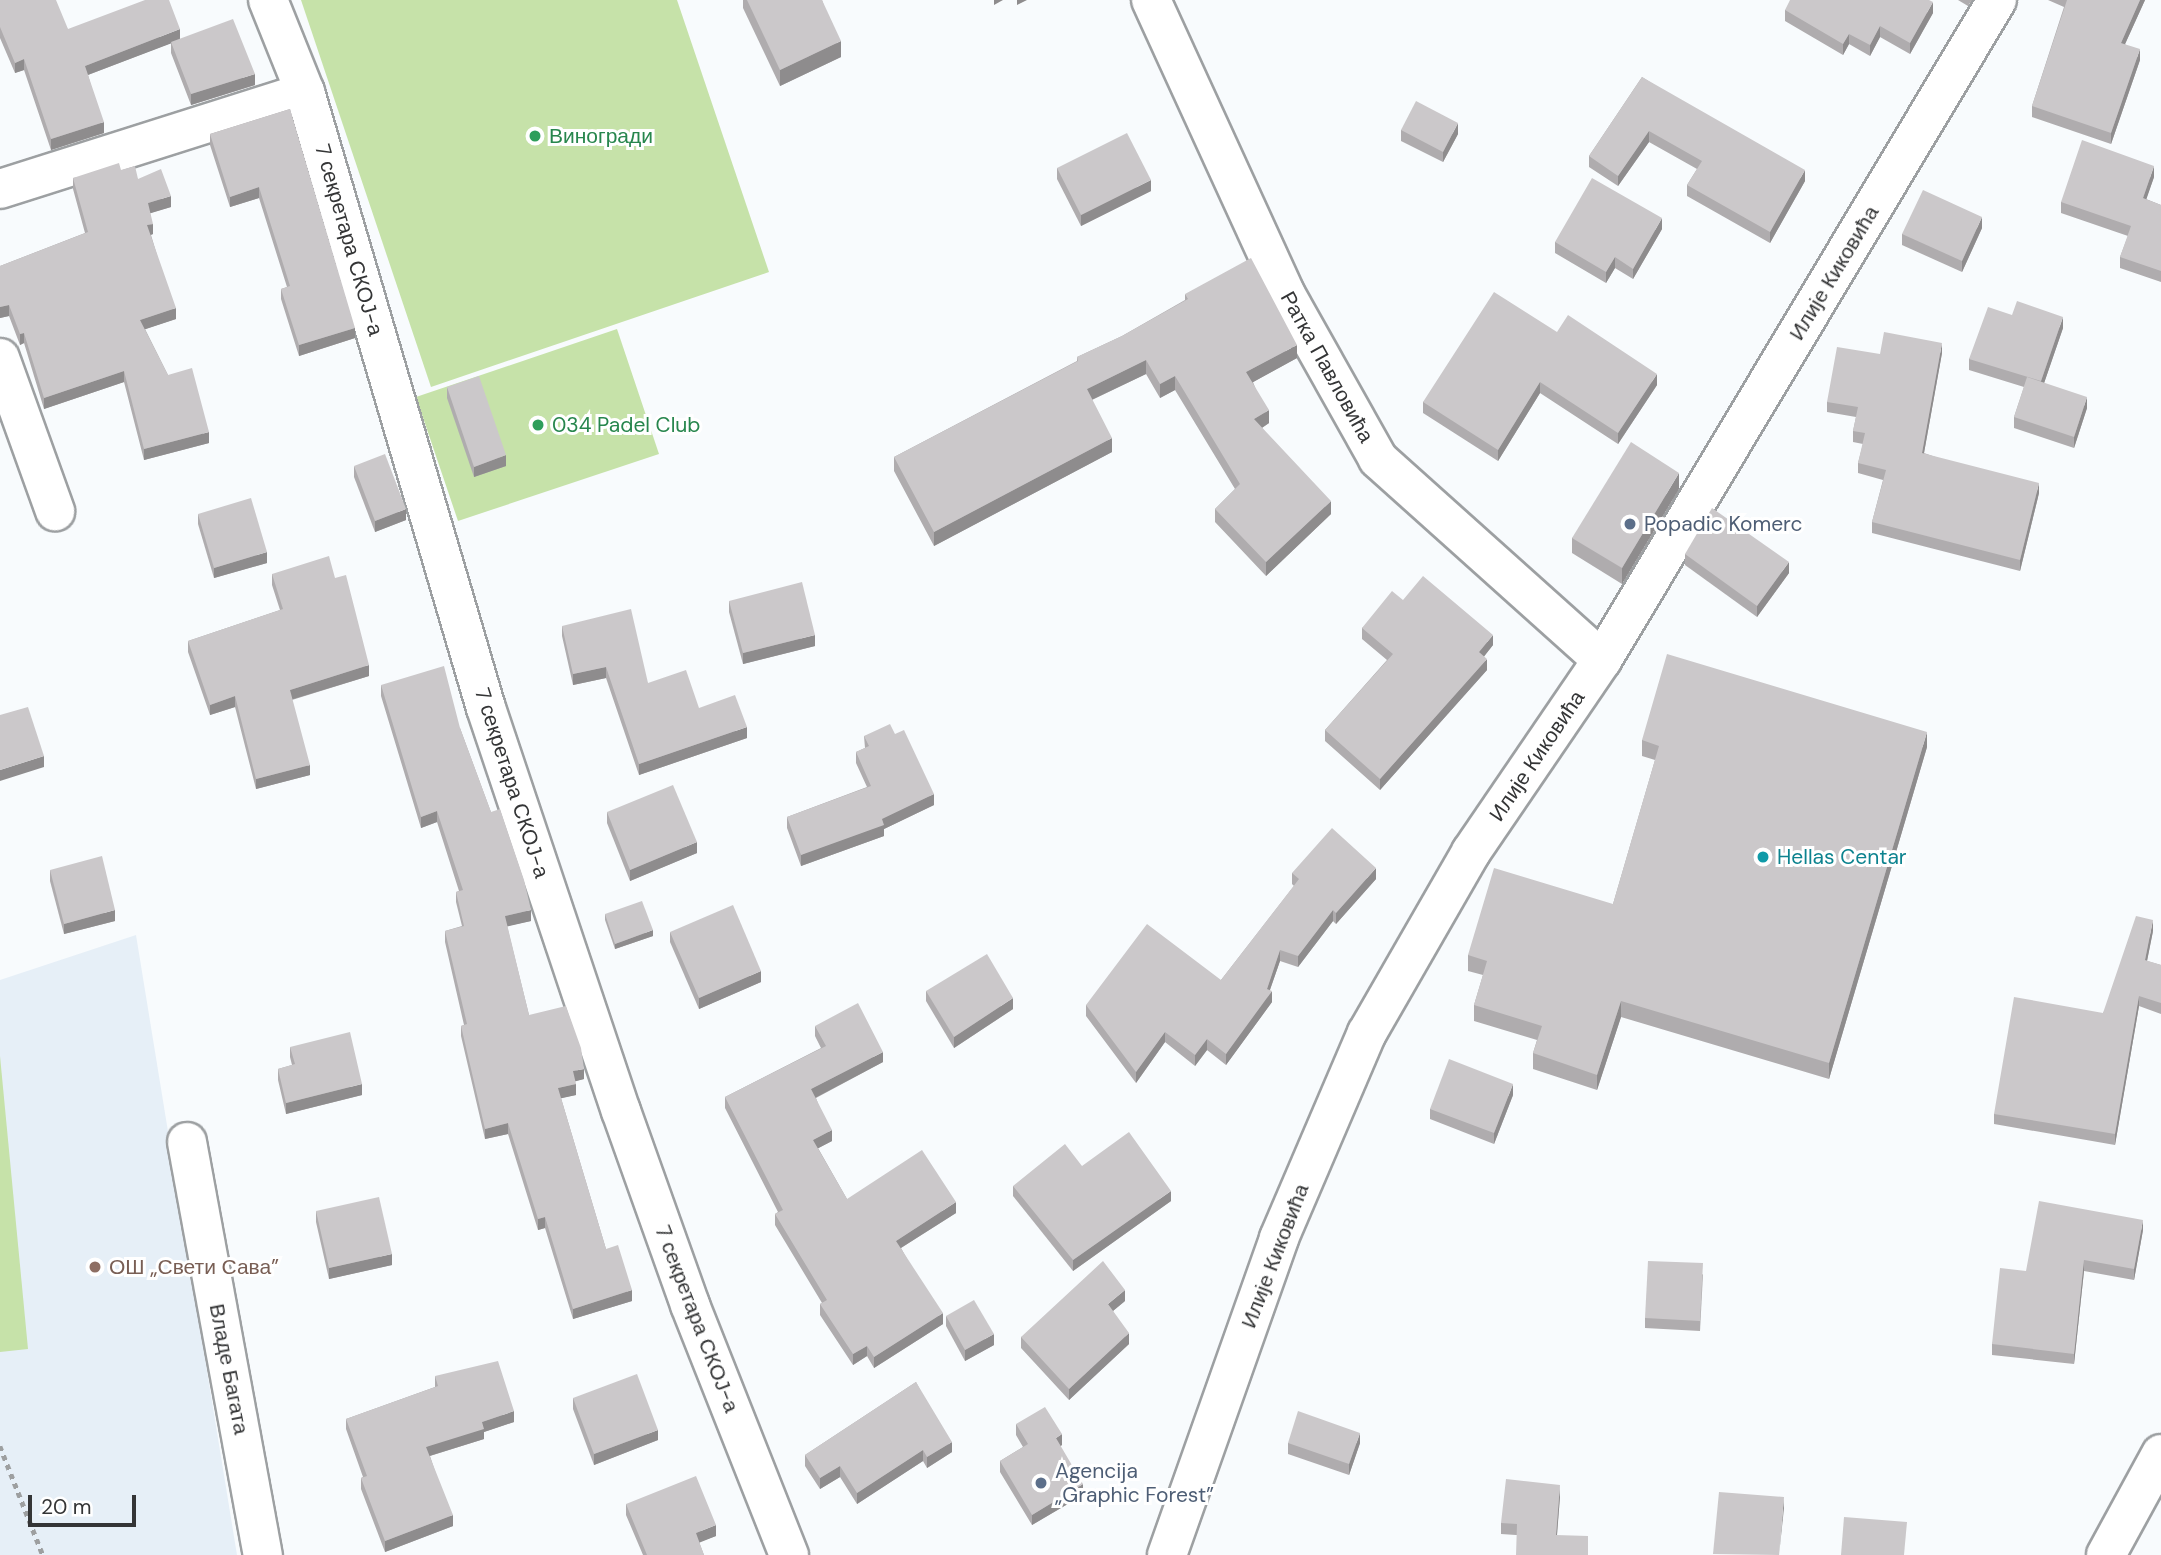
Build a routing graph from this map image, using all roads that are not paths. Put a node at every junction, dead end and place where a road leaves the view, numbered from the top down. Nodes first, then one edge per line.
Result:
1 (268, 0) edge
2 (1151, 0) edge
3 (1997, 0) edge
4 (305, 92) junction
5 (0, 189) edge
6 (0, 358) edge
7 (55, 511) dead end
8 (1602, 660) junction
9 (187, 1142) dead end
10 (2161, 1454) edge
11 (263, 1555) edge
12 (789, 1555) edge
13 (1167, 1555) edge
14 (2106, 1555) edge

1 - 4 street, 7 секретара СКОЈ-а
2 - 8 street, Ратка Павловића
3 - 8 street, Илије Киковића
4 - 5 street
4 - 12 street, 7 секретара СКОЈ-а
6 - 7 street
8 - 13 street, Илије Киковића
9 - 11 street, Владе Багата
10 - 14 street

